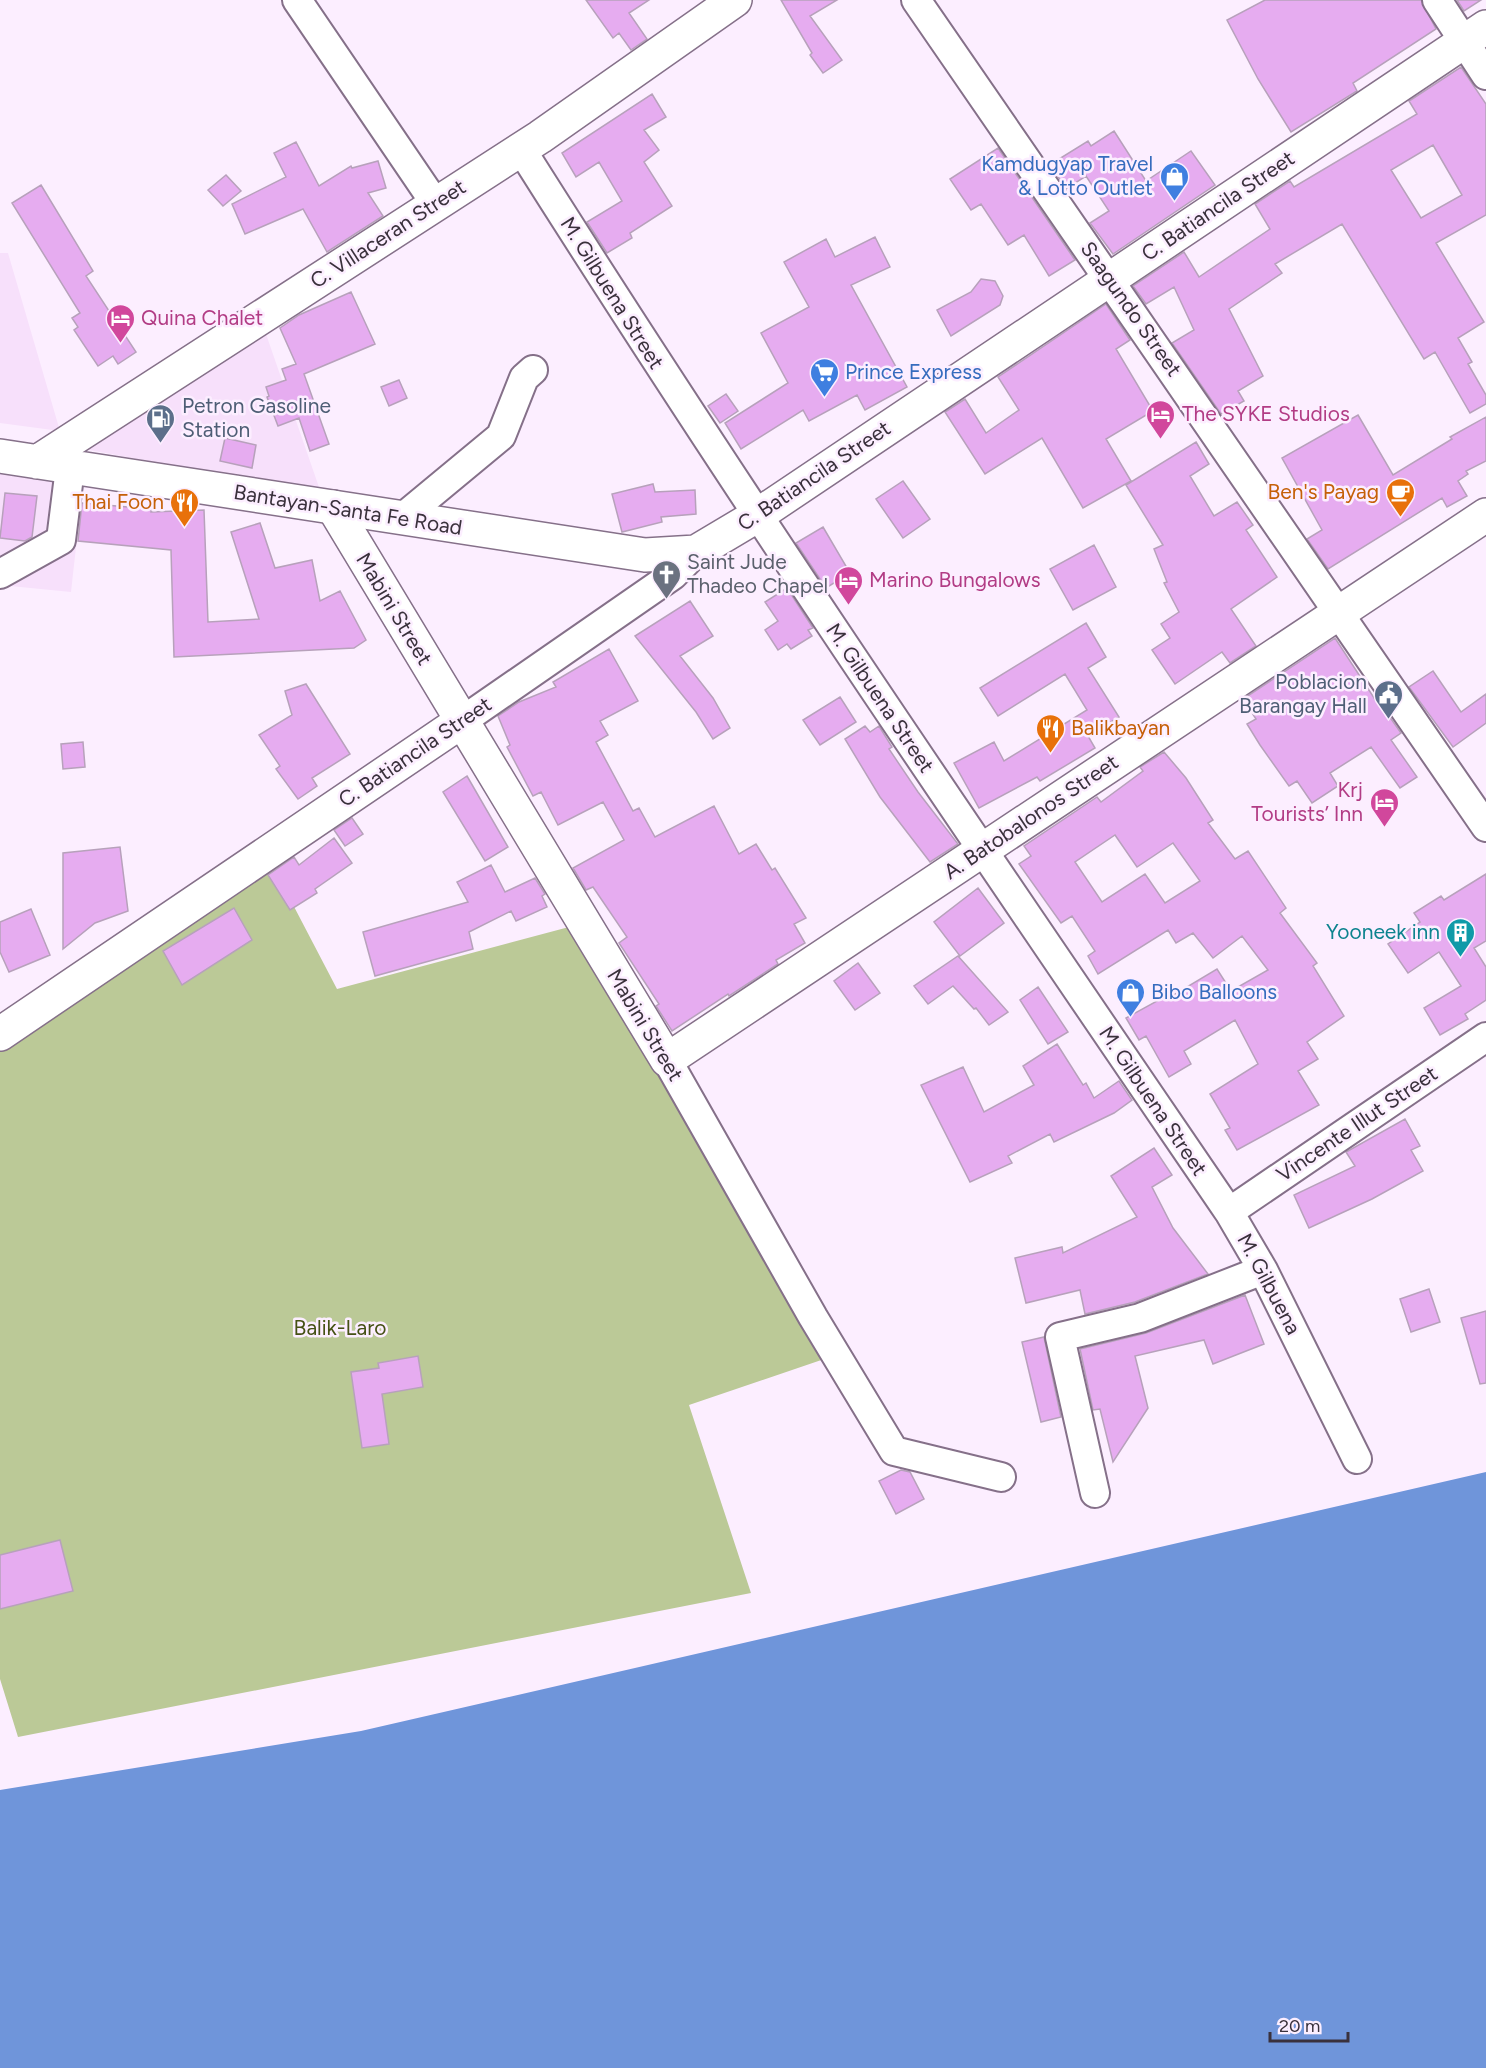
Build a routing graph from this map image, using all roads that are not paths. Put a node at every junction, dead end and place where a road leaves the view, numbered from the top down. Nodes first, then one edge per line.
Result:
1 (297, 0) edge
2 (735, 0) edge
3 (916, 0) edge
4 (1437, 0) edge
5 (1475, 35) edge
6 (1486, 75) edge
7 (521, 149) junction
8 (435, 203) junction
9 (1110, 278) junction
10 (533, 370) dead end
11 (0, 456) edge
12 (37, 462) junction
13 (70, 468) junction
14 (333, 507) junction
15 (758, 515) junction
16 (1486, 515) edge
17 (402, 518) junction
18 (696, 552) junction
19 (0, 574) edge
20 (1339, 612) junction
21 (462, 721) junction
22 (1486, 827) edge
23 (981, 850) junction
24 (0, 1034) edge
25 (1486, 1037) edge
26 (667, 1060) junction
27 (1229, 1212) junction
28 (1263, 1270) junction
29 (1357, 1459) dead end
30 (1001, 1477) dead end
31 (1095, 1493) dead end

1 - 8 street
2 - 7 main road, C. Villaceran Street
3 - 9 street, Saagundo Street
4 - 5 street
5 - 6 street
5 - 9 main road, C. Batiancila Street
7 - 8 main road, C. Villaceran Street
7 - 15 street, M. Gilbuena Street
8 - 12 main road, C. Villaceran Street
9 - 15 main road, C. Batiancila Street
9 - 20 street, Saagundo Street
10 - 17 street
11 - 12 main road, Bantayan-Santa Fe Road
12 - 13 main road, Bantayan-Santa Fe Road
13 - 14 main road, Bantayan-Santa Fe Road
13 - 19 street
14 - 17 main road, Bantayan-Santa Fe Road
14 - 21 main road, Mabini Street
15 - 18 main road, C. Batiancila Street
15 - 23 street, M. Gilbuena Street
16 - 20 main road, A. Batobalonos Street
17 - 18 main road, Bantayan-Santa Fe Road
18 - 21 street, C. Batiancila Street
20 - 22 street, Saagundo Street
20 - 23 main road, A. Batobalonos Street
21 - 24 main road, C. Batiancila Street
21 - 26 main road, Mabini Street
23 - 26 main road, A. Batobalonos Street
23 - 27 street, M. Gilbuena Street
25 - 27 street, Vincente Illut Street
26 - 30 street, Mabini Street
27 - 28 street, M. Gilbuena
28 - 29 street, M. Gilbuena
28 - 31 street

